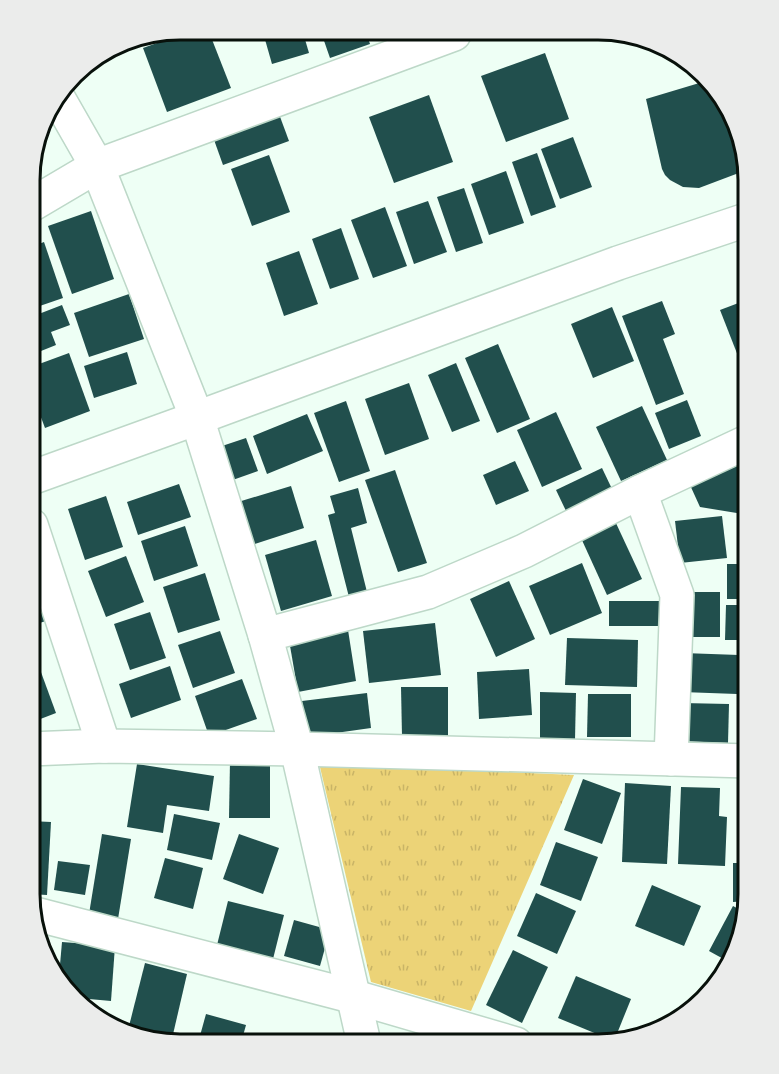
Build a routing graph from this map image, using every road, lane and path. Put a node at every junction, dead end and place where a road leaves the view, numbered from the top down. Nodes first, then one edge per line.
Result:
1 (433, 40) edge
2 (62, 106) edge
3 (97, 166) junction
4 (40, 200) edge
5 (738, 223) edge
6 (197, 418) junction
7 (738, 446) edge
8 (40, 475) edge
9 (640, 492) junction
10 (40, 552) edge
11 (265, 635) junction
12 (104, 746) junction
13 (40, 749) edge
14 (297, 749) junction
15 (671, 759) junction
16 (738, 761) edge
17 (42, 916) edge
18 (355, 997) junction
19 (362, 1034) edge
20 (482, 1034) edge

1 - 3 street
2 - 3 street
3 - 4 street
3 - 6 street
5 - 6 street
6 - 8 street
6 - 11 street
7 - 9 street
9 - 11 street
9 - 15 street
10 - 12 street
11 - 14 street
12 - 13 street
12 - 14 street
14 - 15 street
14 - 18 street
15 - 16 street
17 - 18 street
18 - 19 street
18 - 20 street

